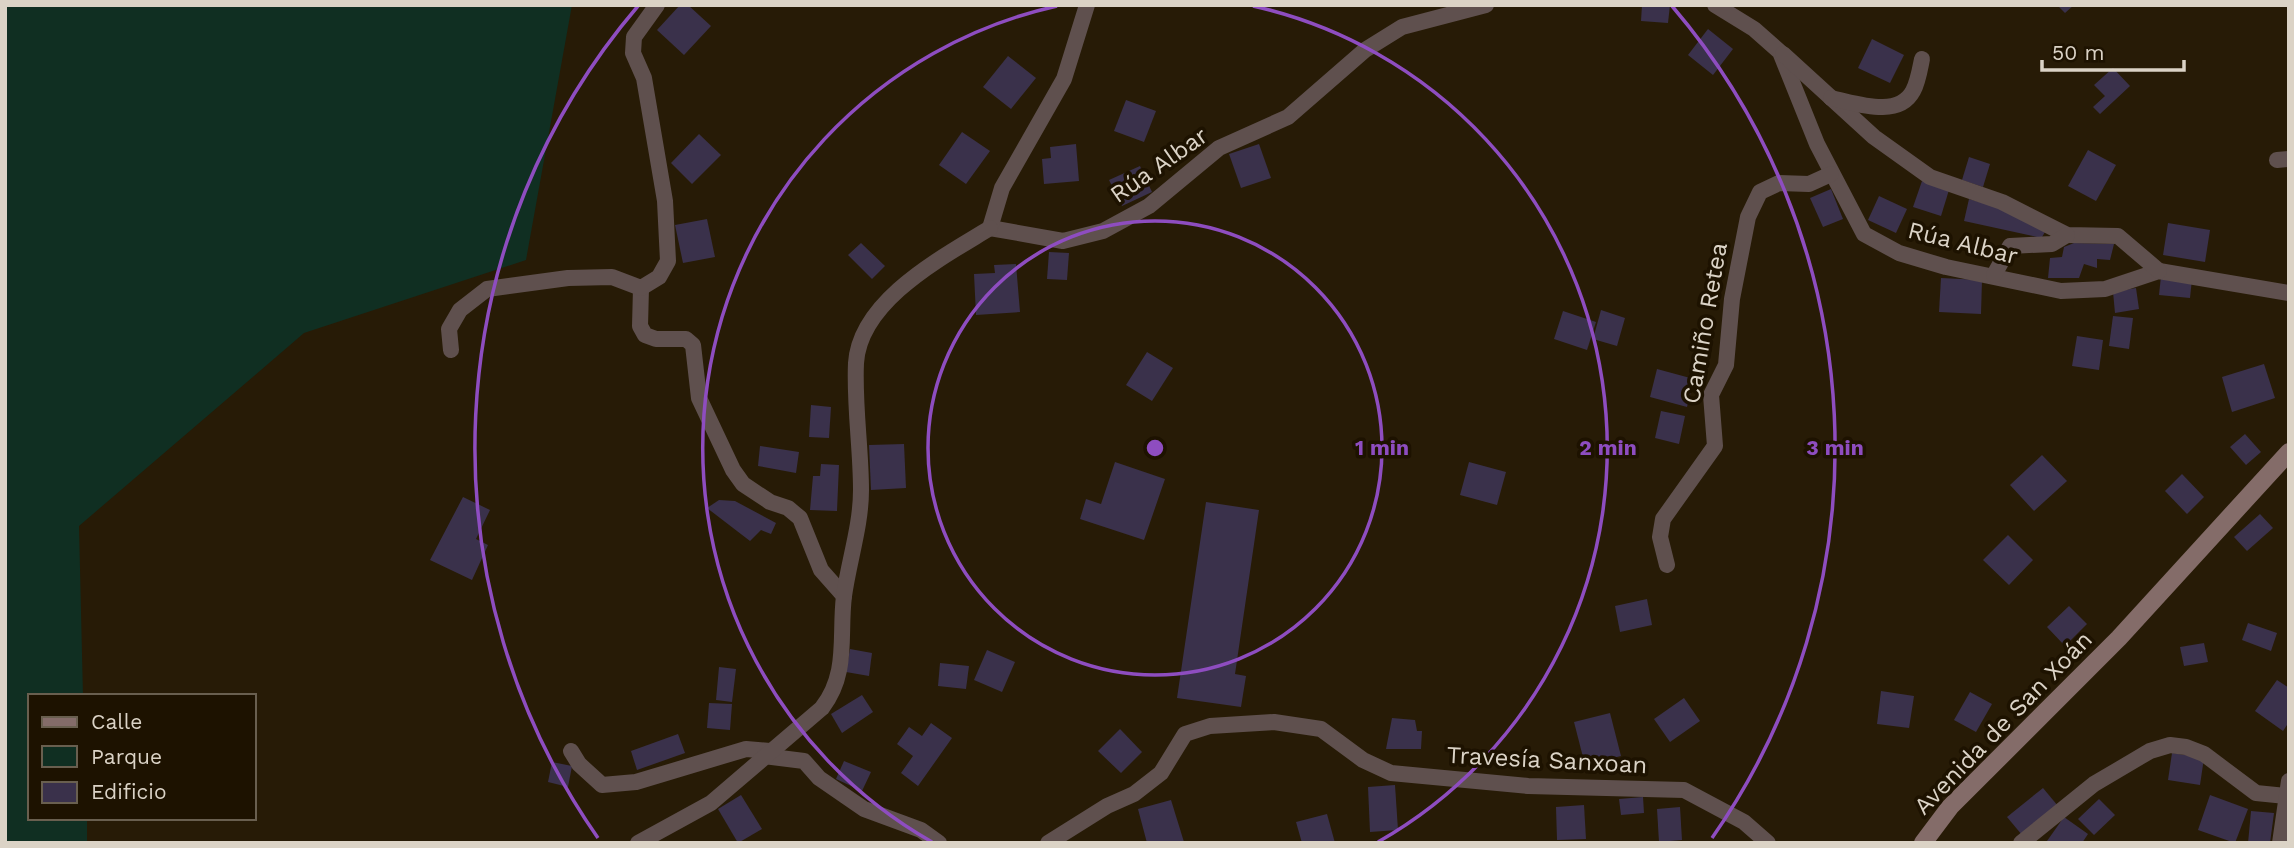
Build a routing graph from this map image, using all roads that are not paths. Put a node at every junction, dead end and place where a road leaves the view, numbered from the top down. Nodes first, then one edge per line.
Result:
1 (657, 5) edge
2 (1087, 5) edge
3 (1486, 5) edge
4 (1715, 5) edge
5 (1780, 52) junction
6 (1922, 59) dead end
7 (1831, 98) junction
8 (1831, 174) junction
9 (990, 228) junction
10 (2067, 235) junction
11 (2159, 271) junction
12 (1994, 275) junction
13 (640, 288) junction
14 (2289, 293) edge
15 (451, 350) dead end
16 (2289, 452) edge
17 (1667, 565) dead end
18 (844, 596) junction
19 (571, 751) dead end
20 (767, 753) junction
21 (2287, 789) edge
22 (639, 843) edge
23 (939, 843) edge
24 (1048, 843) edge
25 (1768, 843) edge
26 (1923, 843) edge
27 (2021, 843) edge
28 (2280, 843) edge

1 - 13 street
2 - 9 street
3 - 9 street, Rúa Albar
4 - 5 street, Rúa Albar
5 - 7 street
5 - 8 street, Rúa Albar
6 - 7 street
7 - 10 street
8 - 12 street, Rúa Albar
8 - 17 street, Camiño Retea
9 - 18 street
10 - 11 street
10 - 12 street
11 - 12 street, Rúa Albar
11 - 14 street, Rúa Albar
13 - 15 street
13 - 18 street
16 - 26 main road, Avenida de San Xoán
18 - 20 street
19 - 20 street
20 - 22 street
20 - 23 street
21 - 27 street
21 - 28 street
24 - 25 street, Travesía Sanxoan

